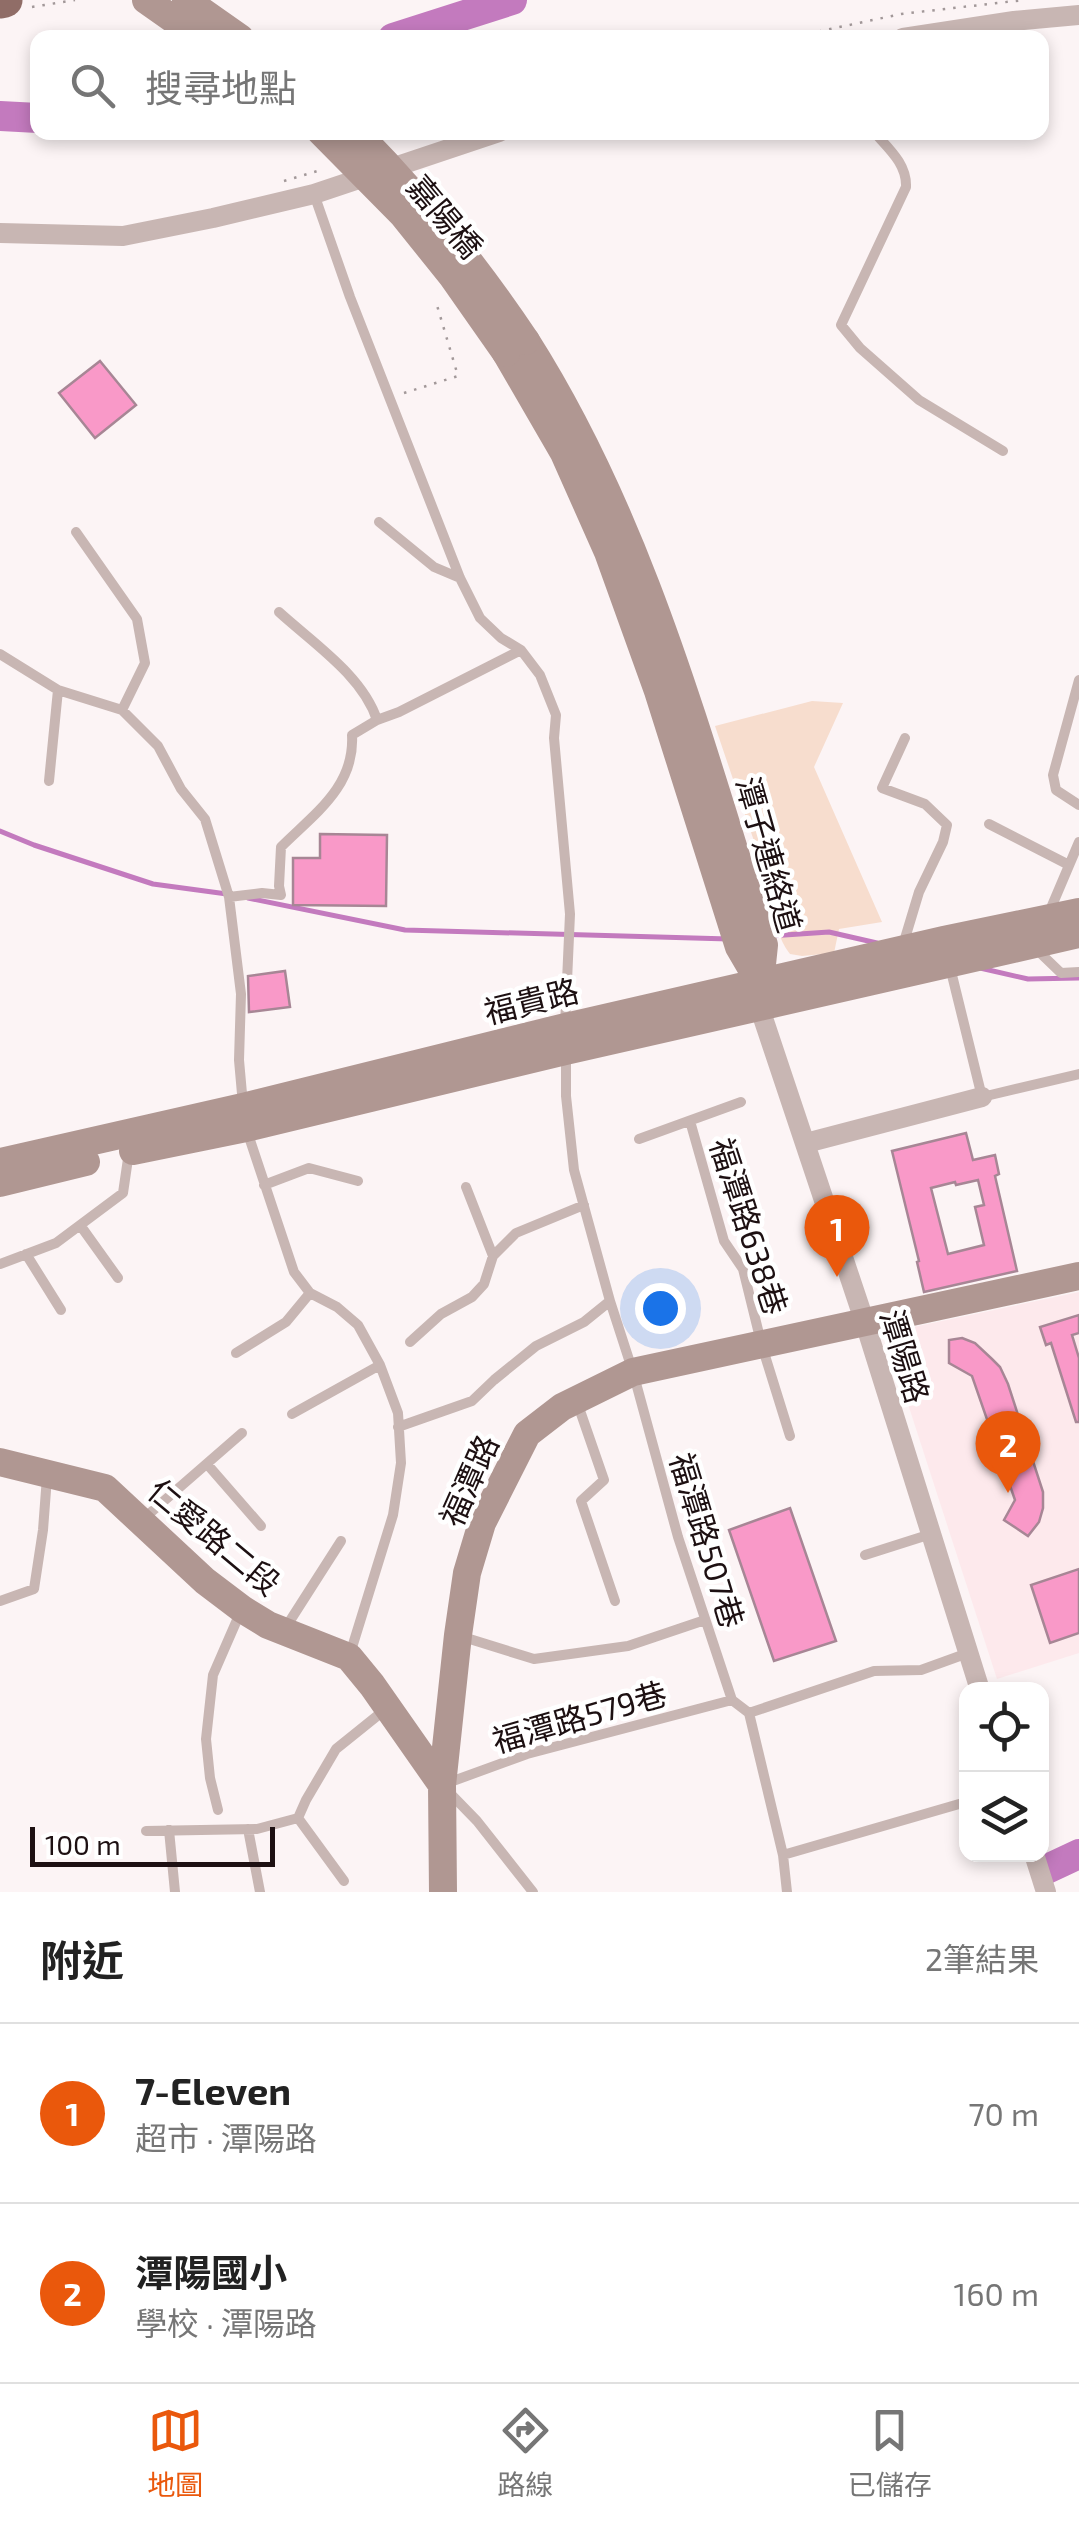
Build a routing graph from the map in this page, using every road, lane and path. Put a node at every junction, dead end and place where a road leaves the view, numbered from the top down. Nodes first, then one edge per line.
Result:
1 (75, 0) edge
2 (146, 0) edge
3 (186, 0) edge
4 (1024, 0) edge
5 (10, 3) edge
6 (1079, 15) edge
7 (189, 30) edge
8 (229, 30) edge
9 (826, 30) edge
10 (955, 30) edge
11 (328, 140) edge
12 (363, 140) edge
13 (475, 140) edge
14 (881, 140) edge
15 (334, 166) dead end
16 (285, 181) dead end
17 (314, 194) junction
18 (0, 233) edge
19 (436, 302) dead end
20 (516, 347) junction
21 (391, 397) junction
22 (1003, 451) dead end
23 (379, 522) dead end
24 (76, 532) dead end
25 (460, 578) junction
26 (279, 612) dead end
27 (521, 650) junction
28 (0, 654) edge
29 (1079, 680) edge
30 (58, 690) junction
31 (122, 710) junction
32 (377, 720) junction
33 (905, 738) dead end
34 (49, 781) dead end
35 (1079, 804) edge
36 (989, 824) dead end
37 (1079, 842) edge
38 (1069, 866) junction
39 (229, 897) junction
40 (1079, 912) edge
41 (1046, 920) junction
42 (1079, 934) edge
43 (1032, 945) junction
44 (902, 951) junction
45 (950, 963) junction
46 (1079, 972) edge
47 (760, 994) junction
48 (565, 1039) junction
49 (1079, 1074) edge
50 (982, 1097) junction
51 (741, 1102) dead end
52 (244, 1118) junction
53 (690, 1122) junction
54 (639, 1139) dead end
55 (806, 1142) junction
56 (129, 1151) junction
57 (0, 1162) edge
58 (358, 1181) dead end
59 (0, 1183) edge
60 (264, 1185) junction
61 (466, 1187) dead end
62 (584, 1206) junction
63 (80, 1225) junction
64 (26, 1254) junction
65 (493, 1256) junction
66 (0, 1264) edge
67 (1079, 1276) edge
68 (118, 1278) dead end
69 (310, 1293) junction
70 (610, 1301) junction
71 (61, 1310) dead end
72 (865, 1323) junction
73 (410, 1342) dead end
74 (762, 1346) junction
75 (236, 1353) dead end
76 (380, 1365) junction
77 (633, 1372) junction
78 (576, 1400) junction
79 (292, 1414) dead end
80 (398, 1426) junction
81 (242, 1433) dead end
82 (790, 1436) dead end
83 (0, 1462) edge
84 (207, 1464) junction
85 (48, 1473) junction
86 (142, 1520) junction
87 (261, 1526) dead end
88 (931, 1534) junction
89 (342, 1541) dead end
90 (865, 1556) dead end
91 (615, 1600) dead end
92 (0, 1601) edge
93 (242, 1608) junction
94 (705, 1620) junction
95 (282, 1632) junction
96 (458, 1635) junction
97 (968, 1652) junction
98 (349, 1658) junction
99 (977, 1682) edge
100 (732, 1700) junction
101 (388, 1708) junction
102 (749, 1713) junction
103 (442, 1785) junction
104 (959, 1804) edge
105 (218, 1810) dead end
106 (298, 1818) junction
107 (248, 1829) junction
108 (168, 1830) junction
109 (146, 1831) dead end
110 (782, 1855) junction
111 (1037, 1862) edge
112 (344, 1881) dead end
113 (175, 1892) edge
114 (260, 1892) edge
115 (444, 1892) edge
116 (533, 1892) edge
117 (786, 1892) edge
118 (1046, 1892) edge

1 - 5 path
2 - 7 street
3 - 8 street
4 - 9 path
6 - 10 street
11 - 20 street, 嘉陽橋, bridge
12 - 20 street, 嘉陽橋, bridge
13 - 17 street
14 - 22 lane
15 - 16 path
17 - 18 street
17 - 21 lane
19 - 21 path
20 - 47 street, 潭子連絡道
21 - 25 lane
23 - 25 lane
24 - 31 lane
25 - 27 lane
26 - 32 lane
27 - 32 lane
27 - 48 lane, 福潭路507巷
28 - 30 lane
29 - 35 lane
30 - 31 lane
30 - 34 lane
31 - 39 lane
32 - 39 lane
33 - 44 lane
36 - 38 lane
37 - 38 lane
38 - 41 lane
39 - 52 lane
40 - 41 street, 福貴路
41 - 43 lane
41 - 44 street, 福貴路
42 - 43 street, 福貴路
43 - 45 street, 福貴路
43 - 46 lane
44 - 47 street, 福貴路
45 - 47 street, 福貴路
45 - 50 lane
47 - 48 street, 福貴路
47 - 55 street, 潭陽路
48 - 52 street, 福貴路
48 - 62 lane, 福潭路507巷
49 - 50 lane
50 - 55 street
51 - 53 lane
52 - 56 street, 福貴路
52 - 57 street, 福貴路
52 - 60 lane
53 - 54 lane
53 - 74 lane, 福潭路638巷
55 - 72 street, 潭陽路
56 - 59 street, 福貴路
56 - 63 lane
58 - 60 lane
60 - 69 lane
61 - 65 lane
62 - 65 lane
62 - 70 lane, 福潭路507巷
63 - 64 lane
63 - 68 lane
64 - 66 lane
64 - 71 lane
65 - 73 lane
67 - 72 street, 福潭路
69 - 75 lane
69 - 76 lane
70 - 77 lane, 福潭路507巷
70 - 80 lane
72 - 74 street, 福潭路
72 - 88 street, 潭陽路
74 - 77 street, 福潭路
74 - 82 lane, 福潭路638巷
76 - 79 lane
76 - 80 lane
77 - 78 street, 福潭路
77 - 94 lane, 福潭路507巷
78 - 91 lane
78 - 96 street, 福潭路
80 - 98 lane
81 - 84 lane
83 - 85 street, 仁愛路二段
84 - 86 lane
84 - 87 lane
85 - 86 street, 仁愛路二段
85 - 92 lane
86 - 93 street, 仁愛路二段
88 - 90 lane
88 - 97 street, 潭陽路
89 - 95 lane
93 - 95 street, 仁愛路二段
93 - 105 lane
94 - 96 lane
94 - 100 lane, 福潭路507巷
95 - 98 street, 仁愛路二段
96 - 103 street, 福潭路
97 - 99 street, 潭陽路
97 - 102 lane
98 - 101 street
100 - 102 lane
100 - 103 lane, 福潭路579巷
101 - 103 street
101 - 106 lane
102 - 110 lane
103 - 115 street, 福潭路
103 - 116 lane
104 - 110 lane
106 - 107 lane
106 - 112 lane
107 - 108 lane
107 - 114 lane
108 - 109 lane
108 - 113 lane
110 - 117 lane
111 - 118 street

